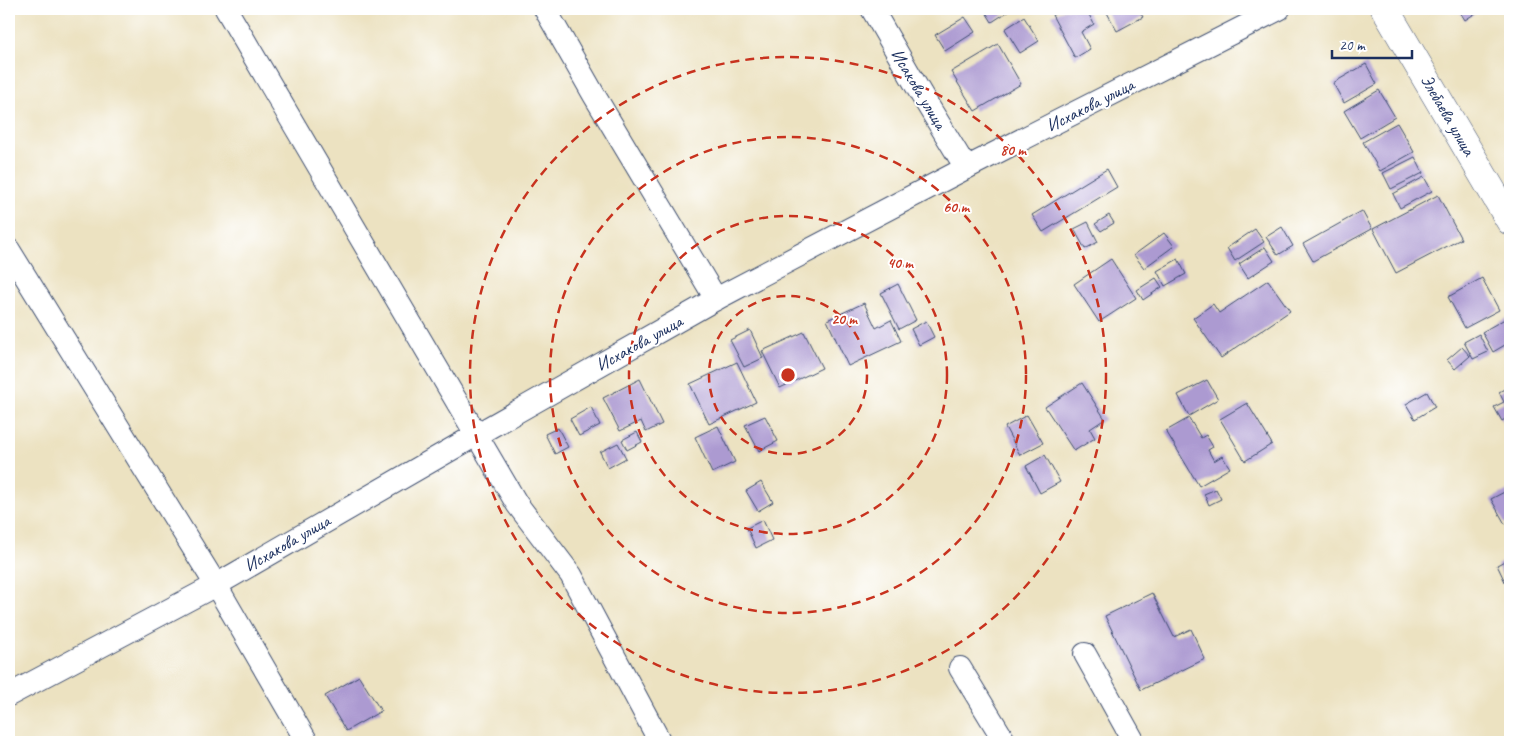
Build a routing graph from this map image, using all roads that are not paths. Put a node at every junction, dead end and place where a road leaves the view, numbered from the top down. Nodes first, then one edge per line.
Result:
1 (226, 9) edge
2 (545, 9) edge
3 (872, 9) edge
4 (1279, 9) edge
5 (1385, 9) edge
6 (966, 168) junction
7 (1510, 221) edge
8 (9, 250) edge
9 (716, 299) junction
10 (476, 435) junction
11 (216, 584) junction
12 (1085, 654) dead end
13 (960, 668) dead end
14 (9, 695) edge
15 (307, 742) edge
16 (660, 742) edge
17 (1005, 742) edge
18 (1134, 742) edge

1 - 10 street
2 - 9 street
3 - 6 street, Исакова улица
4 - 6 street, Исхакова улица
5 - 7 street, Элебаева улица
6 - 9 street, Исхакова улица
8 - 11 street
9 - 10 street, Исхакова улица
10 - 11 street, Исхакова улица
10 - 16 street
11 - 14 street, Исхакова улица
11 - 15 street
12 - 18 street
13 - 17 street

